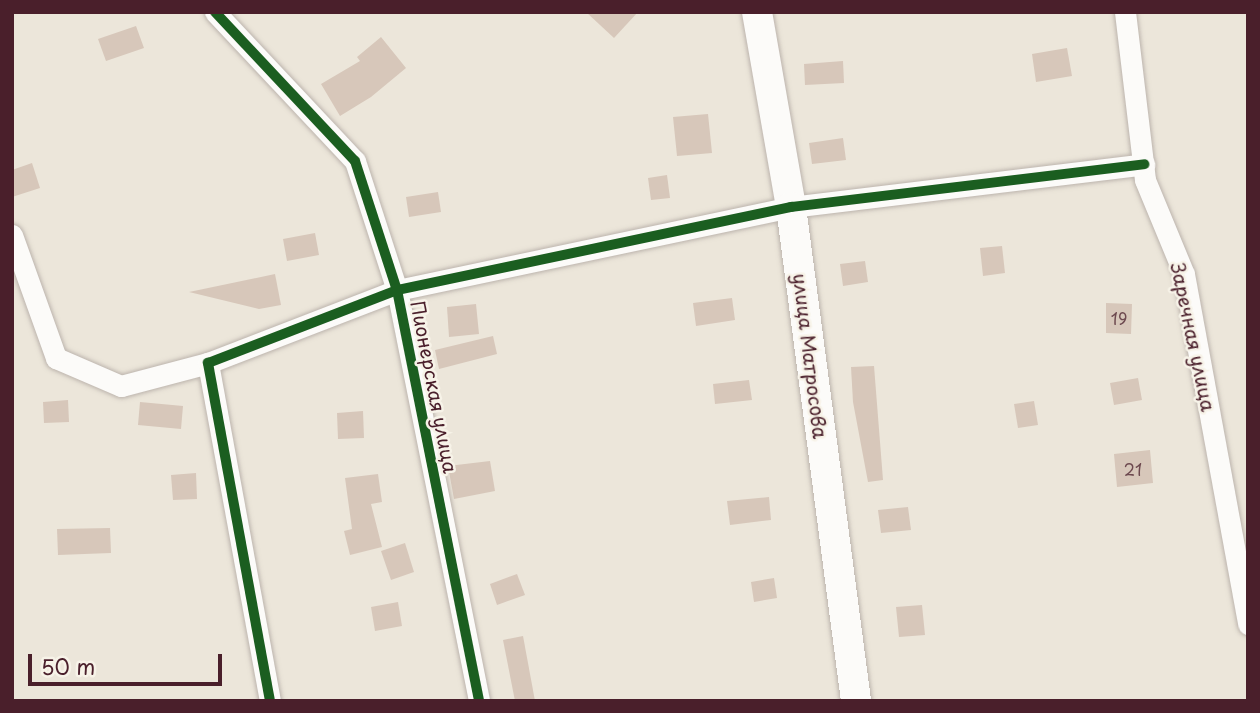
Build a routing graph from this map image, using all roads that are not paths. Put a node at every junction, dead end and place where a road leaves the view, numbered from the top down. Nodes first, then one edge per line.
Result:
1 (215, 12) edge
2 (757, 12) edge
3 (1125, 12) edge
4 (1144, 164) junction
5 (791, 207) junction
6 (12, 235) edge
7 (397, 290) junction
8 (208, 363) junction
9 (1248, 624) edge
10 (270, 701) edge
11 (479, 701) edge
12 (856, 701) edge

1 - 7 street, Пионерская улица
2 - 5 main road, улица Матросова
3 - 4 street, Заречная улица
4 - 5 street
4 - 9 street, Заречная улица
5 - 7 street
5 - 12 main road, улица Матросова
6 - 8 street
7 - 8 street
7 - 11 street, Пионерская улица
8 - 10 street

